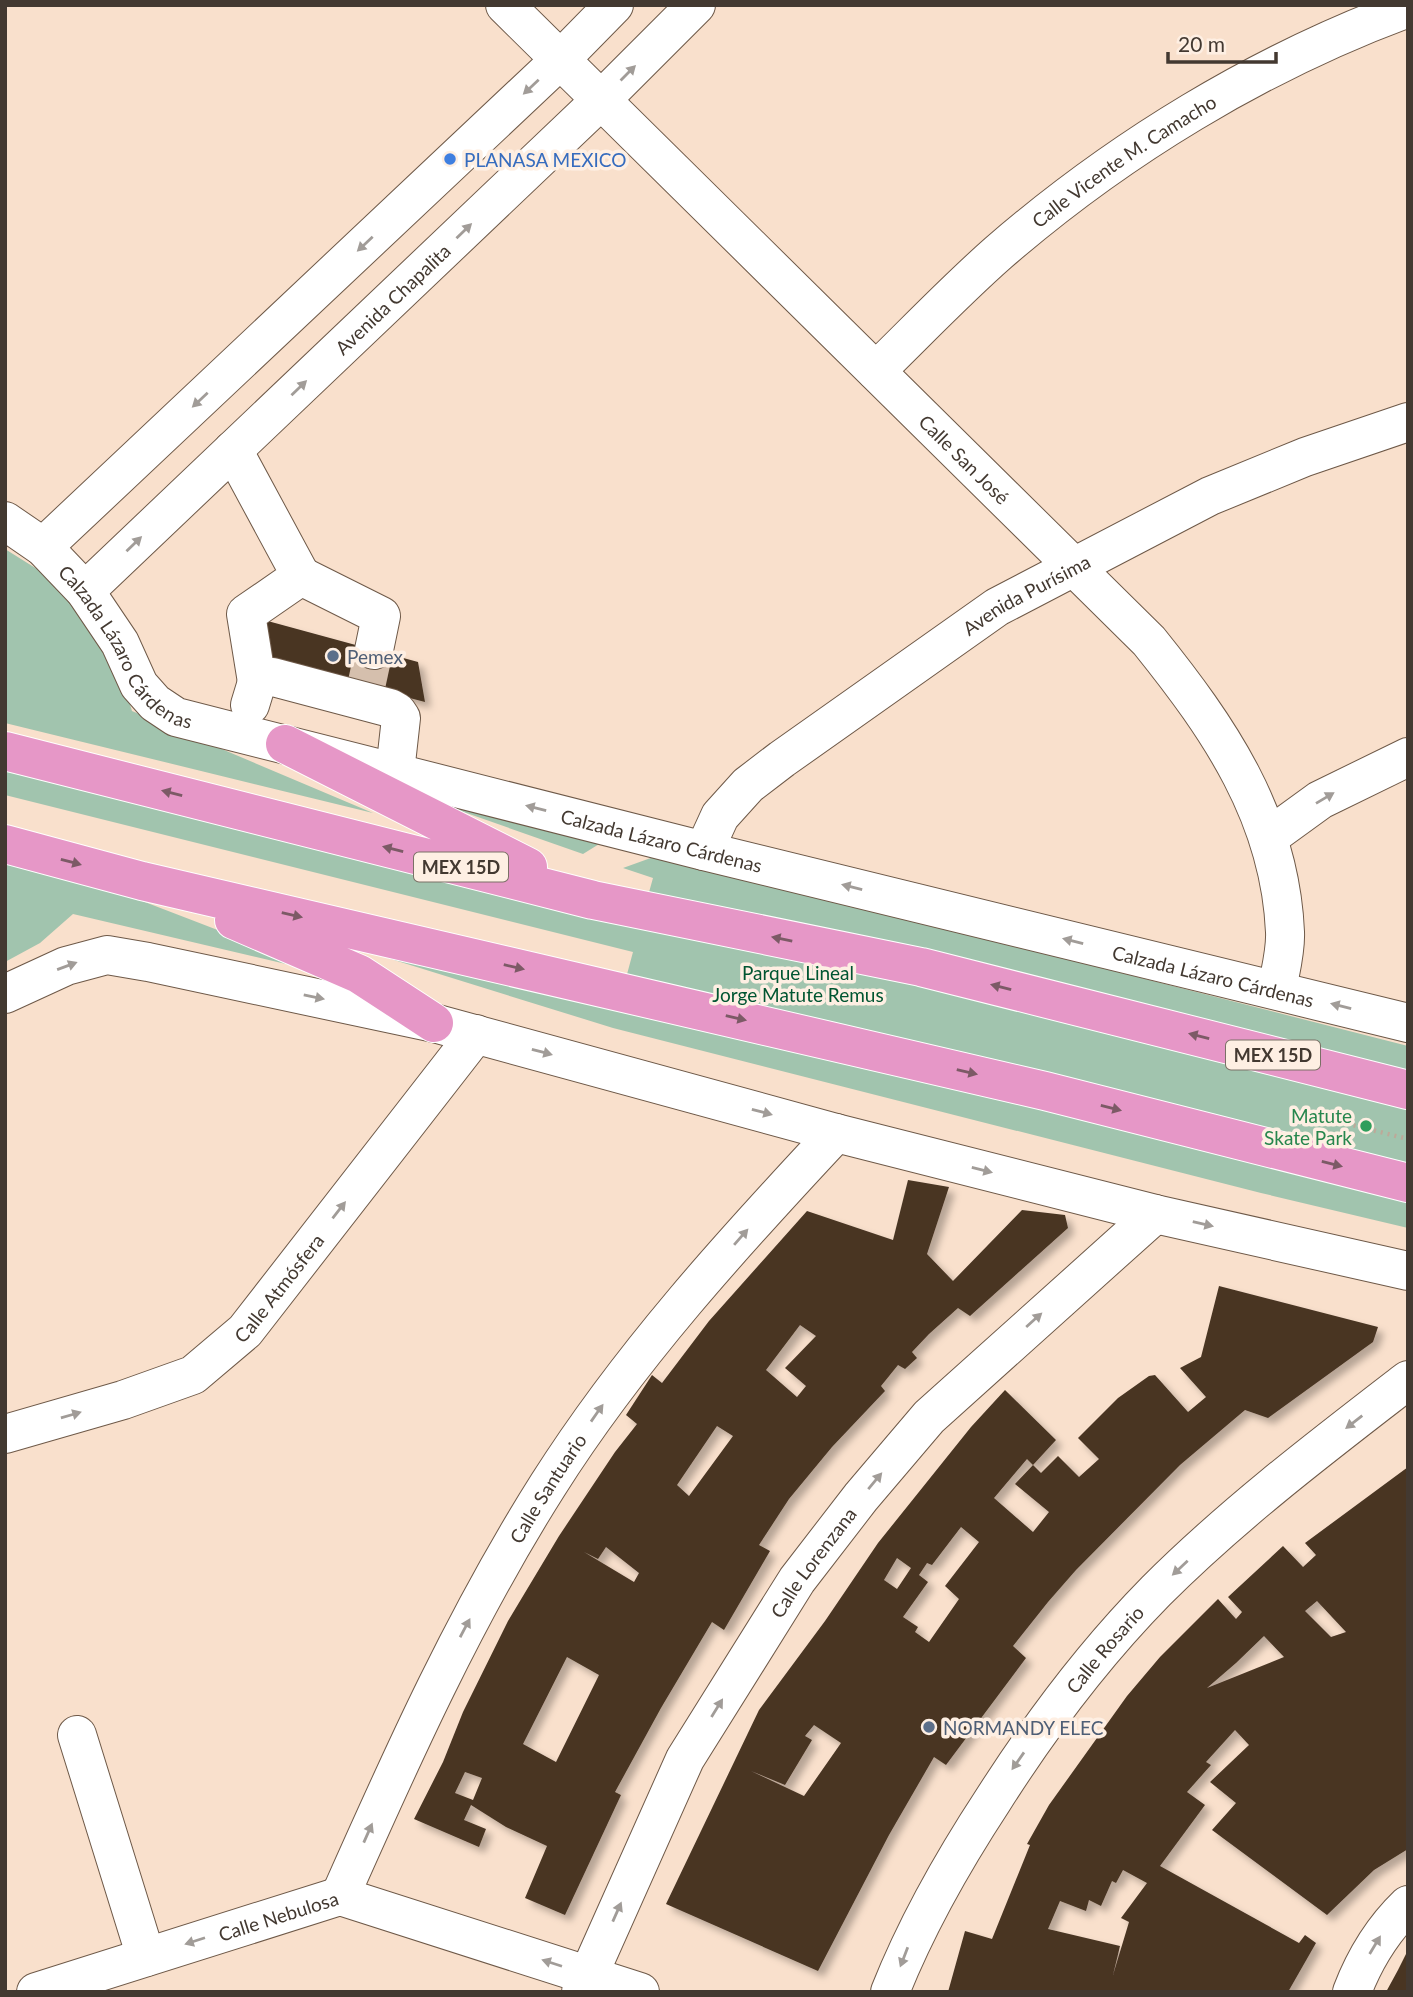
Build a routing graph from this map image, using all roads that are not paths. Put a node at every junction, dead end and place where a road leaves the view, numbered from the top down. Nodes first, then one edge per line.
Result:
1 (505, 5) edge
2 (614, 5) edge
3 (696, 5) edge
4 (1408, 8) edge
5 (560, 60) junction
6 (601, 100) junction
7 (876, 371) junction
8 (1408, 422) edge
9 (233, 450) junction
10 (5, 521) edge
11 (43, 547) junction
12 (1073, 566) junction
13 (301, 576) junction
14 (85, 591) junction
15 (374, 650) tunnel mouth
16 (257, 682) junction
17 (244, 734) junction
18 (285, 744) junction
19 (5, 751) edge
20 (1408, 757) edge
21 (395, 772) junction
22 (1269, 837) junction
23 (5, 844) edge
24 (704, 851) junction
25 (142, 881) junction
26 (593, 900) junction
27 (1277, 990) junction
28 (5, 994) edge
29 (434, 1023) junction
30 (1408, 1023) edge
31 (476, 1034) junction
32 (1408, 1090) edge
33 (836, 1133) junction
34 (1408, 1183) edge
35 (1155, 1214) junction
36 (1408, 1271) edge
37 (1408, 1380) edge
38 (5, 1434) edge
39 (77, 1735) dead end
40 (340, 1896) junction
41 (1408, 1905) edge
42 (146, 1957) junction
43 (585, 1983) edge
44 (36, 1992) edge
45 (640, 1992) edge
46 (890, 1992) edge
47 (1352, 1992) edge

1 - 5 street, Calle San José
2 - 5 street
6 -> 3 street, Avenida Chapalita
4 - 7 street, Calle Vicente M. Camacho
5 - 6 street, Calle San José
5 -> 11 street
6 - 7 street, Calle San José
9 -> 6 street, Avenida Chapalita
7 - 12 street, Calle San José
8 - 12 street, Avenida Purísima
9 - 13 street
14 -> 9 street, Avenida Chapalita
10 - 11 street, Calzada Lázaro Cárdenas
11 - 14 street, Calzada Lázaro Cárdenas
12 - 22 street, Calle San José
12 - 24 street, Avenida Purísima
13 - 15 street
13 - 16 street
14 - 17 street, Calzada Lázaro Cárdenas
16 - 17 street
16 - 21 street
17 - 18 street, Calzada Lázaro Cárdenas
18 - 21 street, Calzada Lázaro Cárdenas
18 - 26 highway
26 -> 19 highway, MEX 15D
22 -> 20 street
24 -> 21 street, Calzada Lázaro Cárdenas
22 - 27 street, Calle San José
23 -> 25 highway
27 -> 24 street, Calzada Lázaro Cárdenas
25 - 29 highway
25 -> 34 highway
32 -> 26 highway, MEX 15D
30 -> 27 street, Calzada Lázaro Cárdenas
28 -> 29 street
29 - 31 street
31 -> 33 street
38 -> 31 street, Calle Atmósfera
33 -> 35 street
40 -> 33 street, Calle Santuario
35 -> 36 street
43 -> 35 street, Calle Lorenzana
37 -> 46 street, Calle Rosario
39 - 42 street
40 -> 42 street, Calle Nebulosa
43 -> 40 street, Calle Nebulosa
47 -> 41 street
42 - 44 street, Calle Nebulosa
43 - 45 street, Calle Nebulosa

